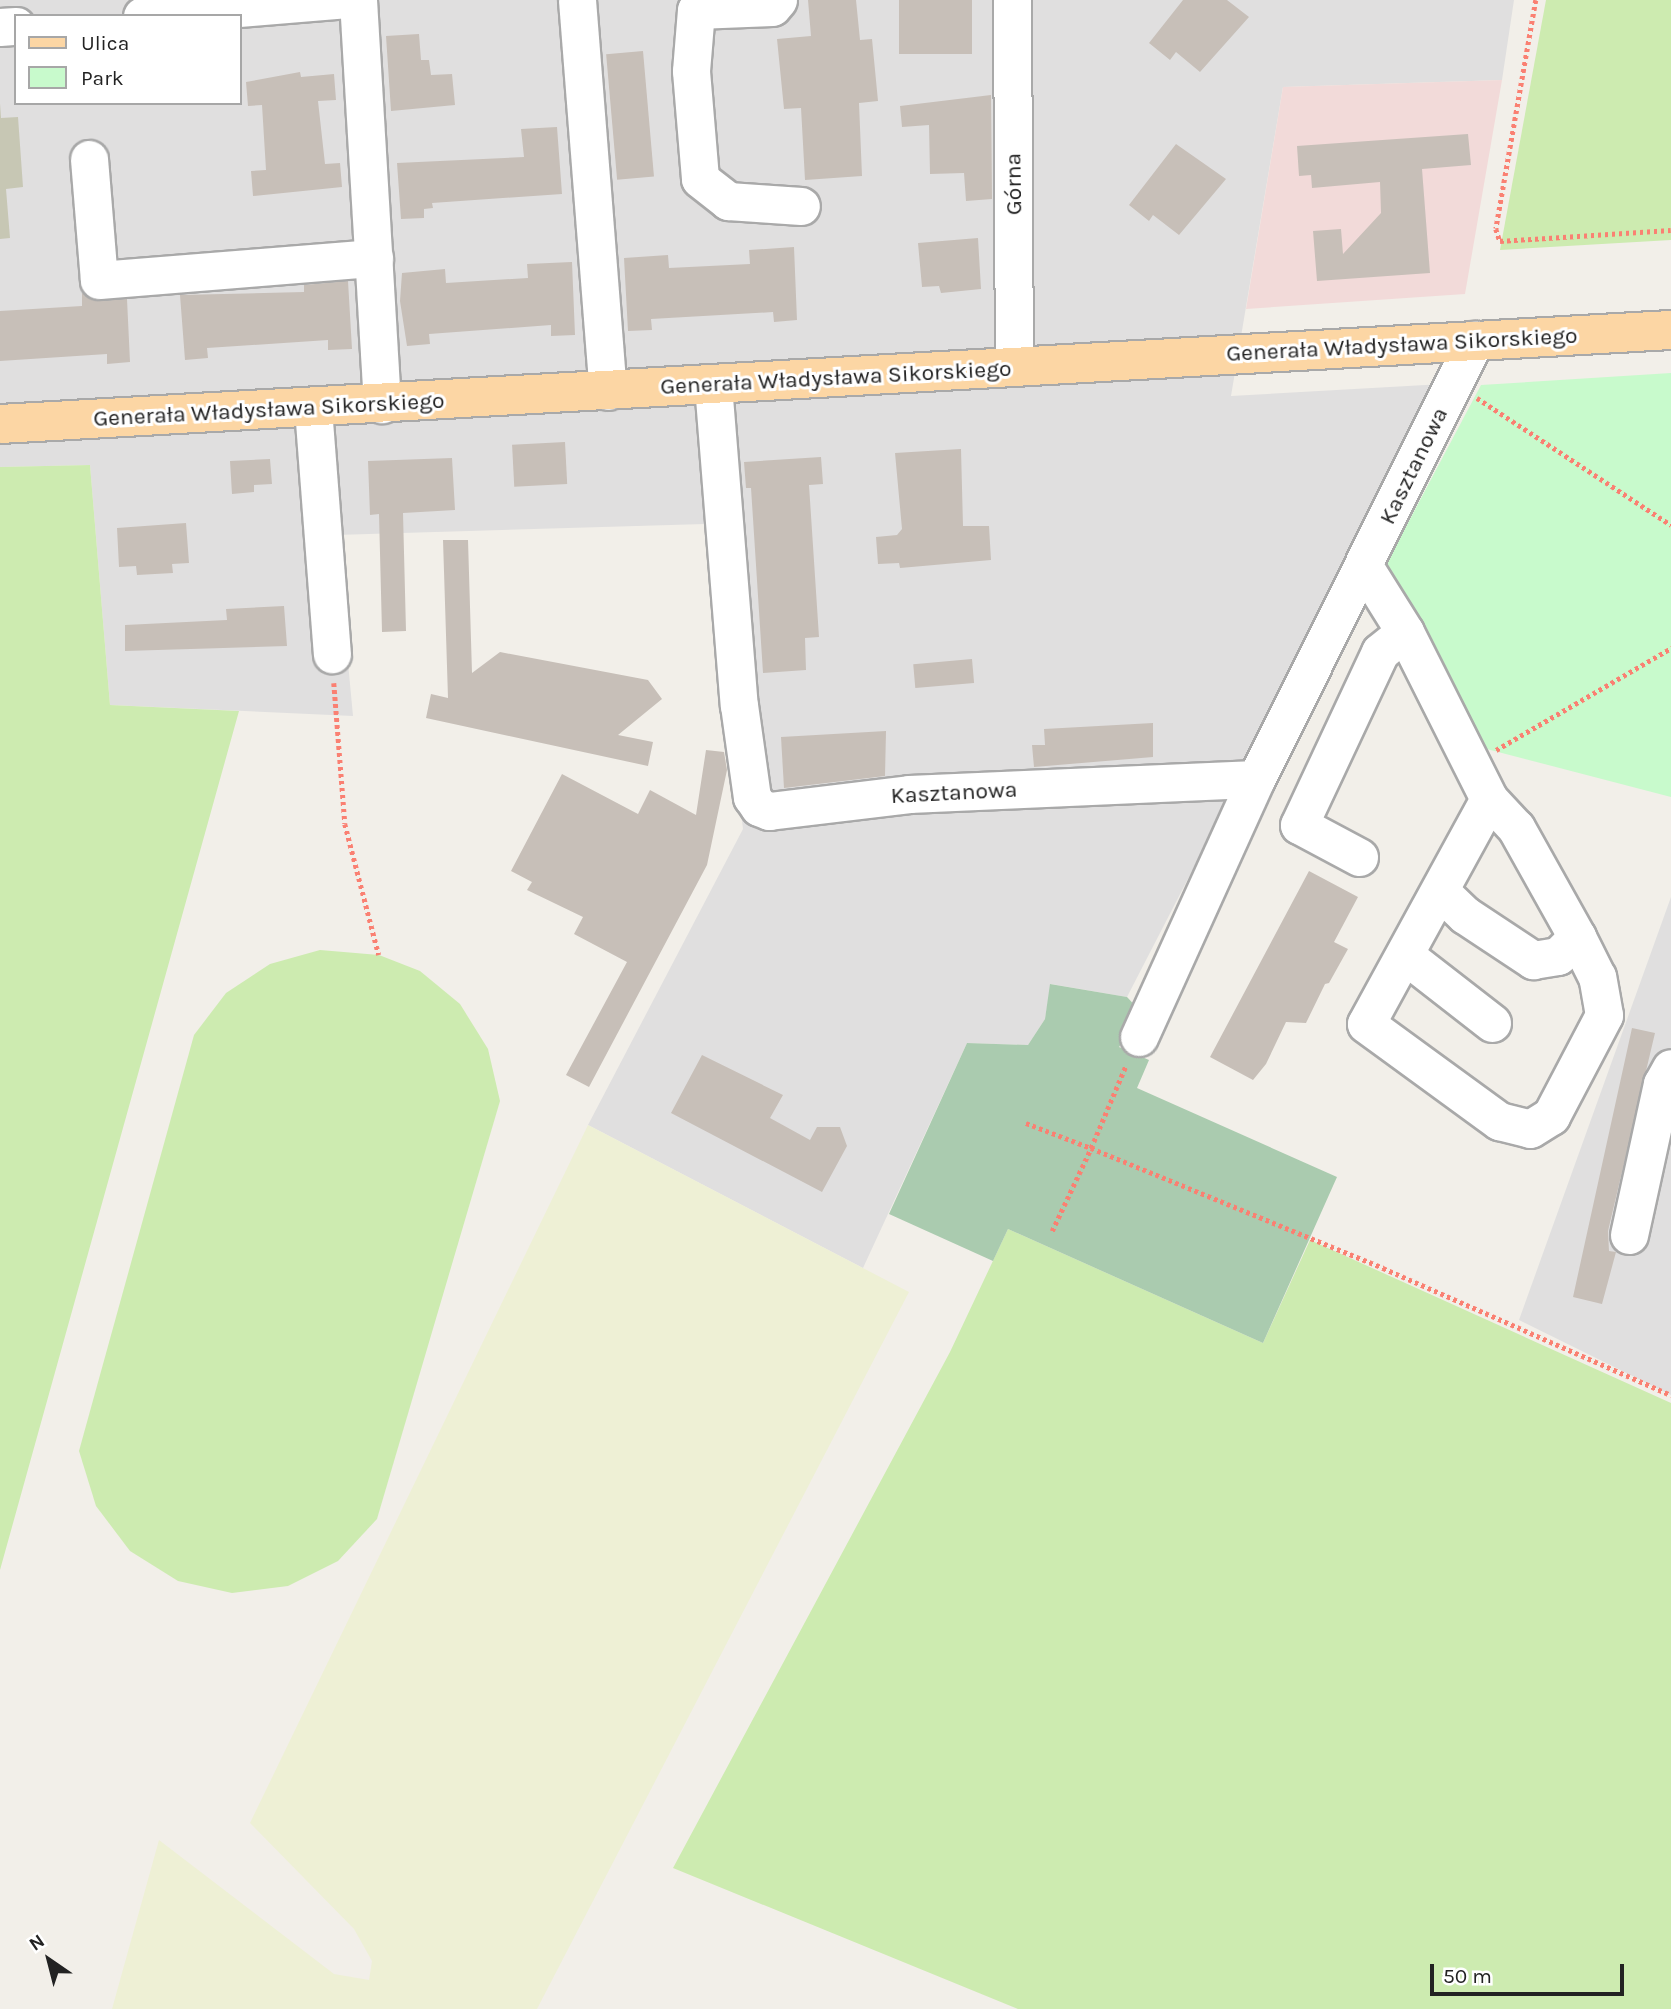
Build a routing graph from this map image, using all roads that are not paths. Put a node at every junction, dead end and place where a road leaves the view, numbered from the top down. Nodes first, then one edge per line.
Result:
1 (338, 0) edge
2 (358, 0) edge
3 (577, 0) edge
4 (778, 0) edge
5 (1012, 0) edge
6 (167, 14) edge
7 (89, 159) dead end
8 (801, 206) dead end
9 (374, 258) junction
10 (1671, 330) edge
11 (1475, 340) junction
12 (1014, 367) junction
13 (713, 385) junction
14 (608, 391) junction
15 (382, 404) junction
16 (313, 408) junction
17 (0, 424) edge
18 (1365, 568) junction
19 (1405, 632) junction
20 (332, 654) road end
21 (1256, 779) junction
22 (1489, 799) junction
23 (1359, 857) dead end
24 (1441, 892) junction
25 (1577, 937) junction
26 (1406, 956) junction
27 (1492, 1023) dead end
28 (1139, 1037) road end
29 (1671, 1068) edge
30 (1629, 1235) dead end

1 - 6 street
2 - 9 street
3 - 14 street
4 - 8 street
5 - 12 street, Górna
7 - 9 street
9 - 15 street
10 - 11 main road, Generała Władysława Sikorskiego
11 - 12 main road, Generała Władysława Sikorskiego
11 - 18 street, Kasztanowa
12 - 13 main road, Generała Władysława Sikorskiego
13 - 14 main road, Generała Władysława Sikorskiego
13 - 21 street, Kasztanowa
14 - 15 main road, Generała Władysława Sikorskiego
15 - 16 main road, Generała Władysława Sikorskiego
16 - 17 main road, Generała Władysława Sikorskiego
16 - 20 street
18 - 19 street
18 - 21 street, Kasztanowa
19 - 22 street
19 - 23 street
21 - 28 street, Kasztanowa
22 - 24 street
22 - 25 street
24 - 25 street
24 - 26 street
25 - 26 street
26 - 27 street
29 - 30 street

